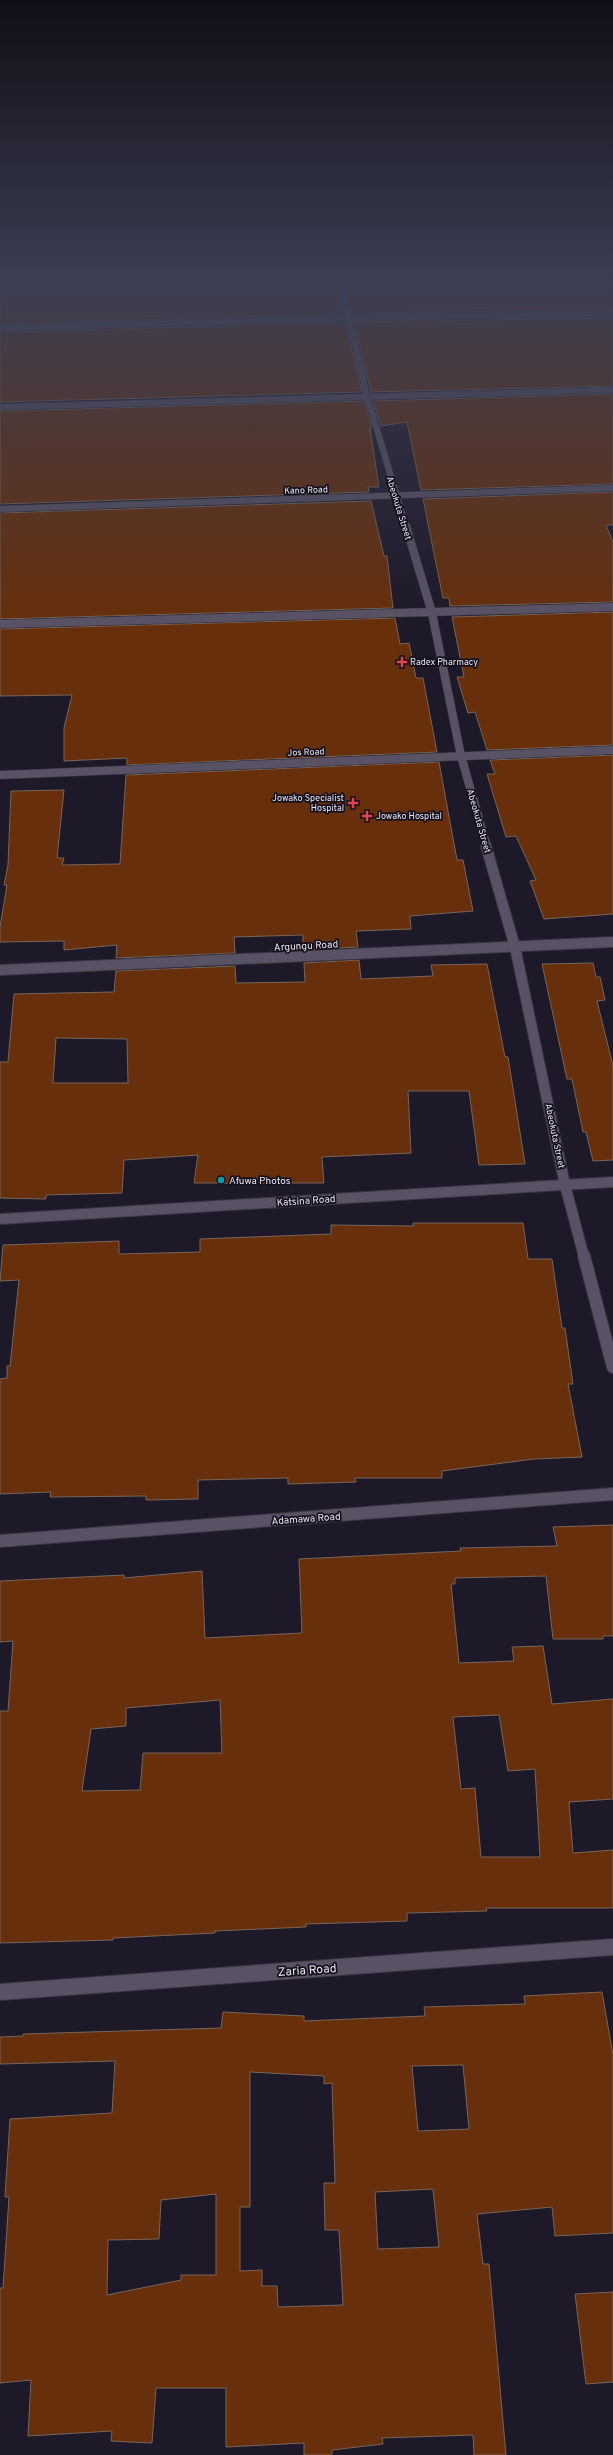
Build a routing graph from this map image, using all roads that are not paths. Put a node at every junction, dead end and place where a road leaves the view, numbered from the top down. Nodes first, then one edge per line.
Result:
1 (366, 392) edge
2 (549, 392) edge
3 (367, 396) junction
4 (0, 407) edge
5 (613, 488) edge
6 (395, 496) junction
7 (0, 509) edge
8 (613, 607) edge
9 (432, 613) junction
10 (0, 624) edge
11 (613, 750) edge
12 (461, 756) junction
13 (0, 775) edge
14 (613, 942) edge
15 (515, 947) junction
16 (0, 970) edge
17 (613, 1182) edge
18 (565, 1184) junction
19 (0, 1219) edge
20 (613, 1367) edge
21 (613, 1494) edge
22 (0, 1541) edge
23 (613, 1947) edge
24 (0, 1992) edge

1 - 3 street, Abeokuta Street
2 - 3 street
3 - 4 street
3 - 6 street, Abeokuta Street
5 - 6 street, Kano Road
6 - 7 street, Kano Road
6 - 9 street, Abeokuta Street
8 - 9 street
9 - 10 street
9 - 12 street, Abeokuta Street
11 - 12 street, Jos Road
12 - 13 street, Jos Road
12 - 15 street, Abeokuta Street
14 - 15 street, Argungu Road
15 - 16 street, Argungu Road
15 - 18 street, Abeokuta Street
17 - 18 street, Katsina Road
18 - 19 street, Katsina Road
18 - 20 street, Abeokuta Street
21 - 22 street, Adamawa Road
23 - 24 street, Zaria Road

